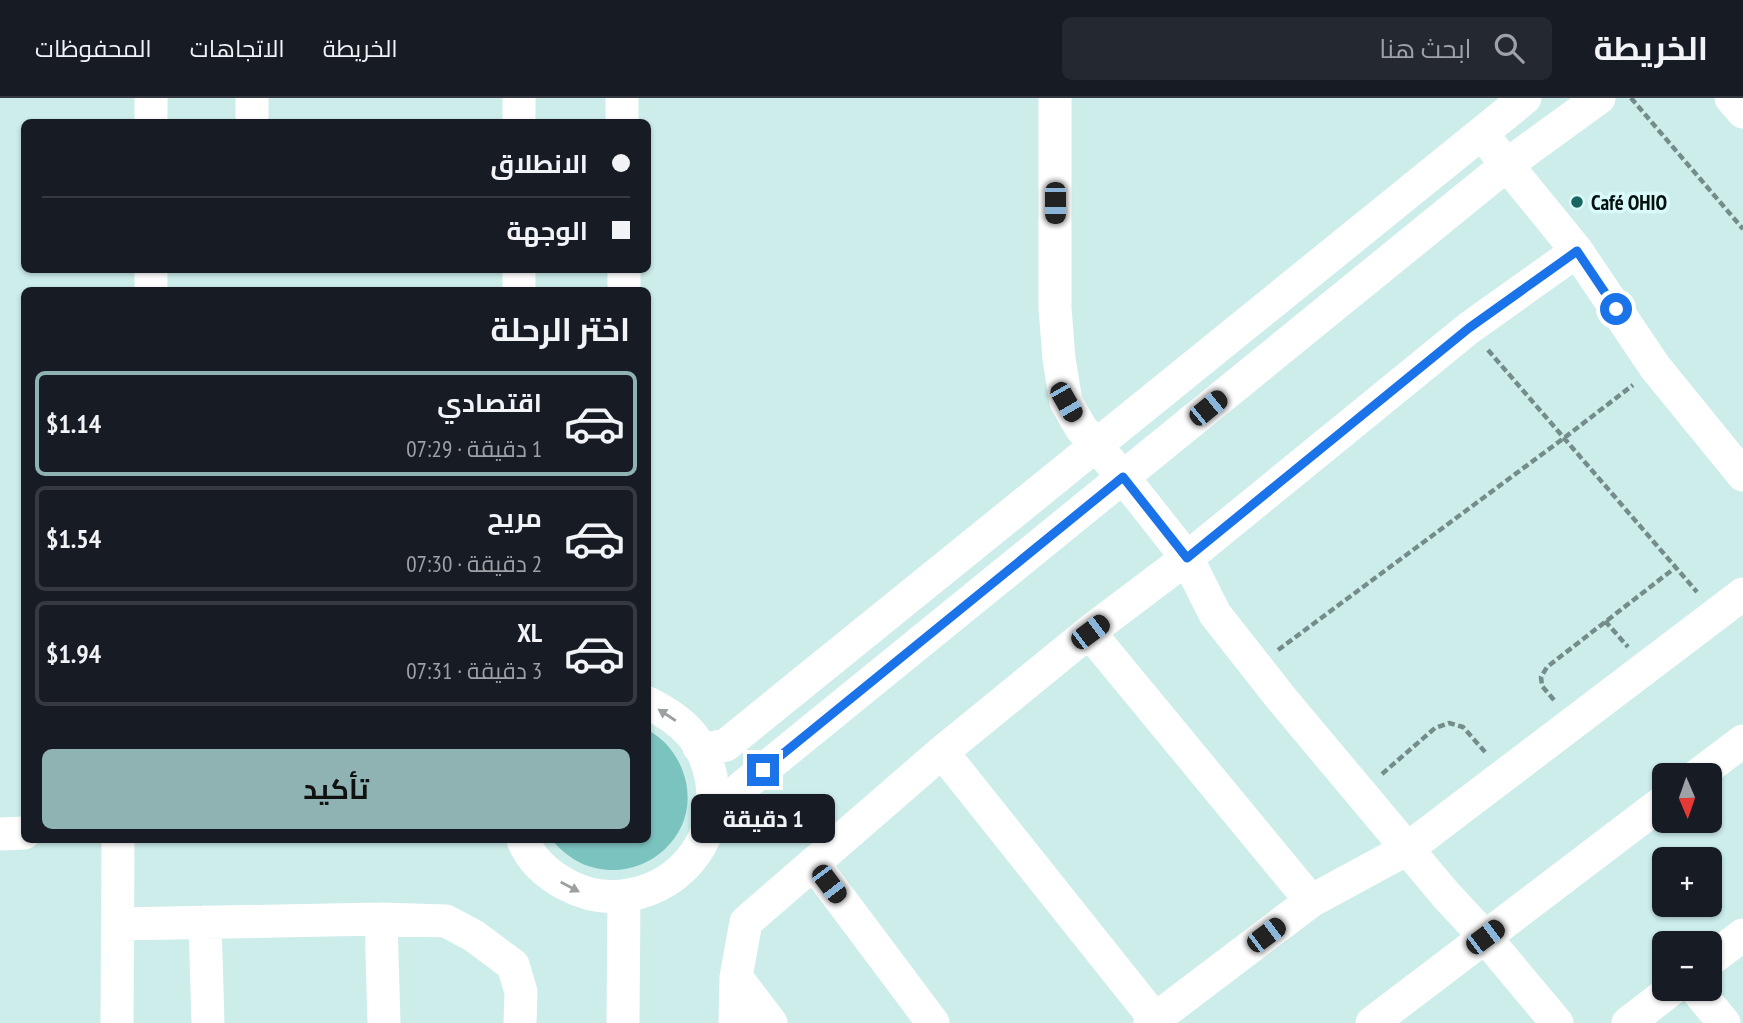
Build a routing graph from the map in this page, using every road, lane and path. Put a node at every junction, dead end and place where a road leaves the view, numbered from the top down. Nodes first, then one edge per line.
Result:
1 (150, 98) edge
2 (252, 98) edge
3 (519, 98) edge
4 (622, 98) edge
5 (1055, 98) edge
6 (1525, 98) edge
7 (1599, 98) edge
8 (1631, 98) edge
9 (1731, 98) edge
10 (1743, 113) edge
11 (150, 119) edge
12 (252, 119) edge
13 (519, 119) edge
14 (622, 119) edge
15 (1482, 133) junction
16 (1508, 164) junction
17 (1743, 229) edge
18 (1577, 251) junction
19 (1469, 328) junction
20 (1655, 367) junction
21 (1564, 438) junction
22 (1096, 445) junction
23 (1743, 475) edge
24 (1123, 477) junction
25 (1187, 558) junction
26 (1676, 567) junction
27 (1743, 594) edge
28 (1716, 614) junction
29 (1090, 632) junction
30 (1256, 666) junction
31 (651, 705) edge
32 (1573, 723) junction
33 (1743, 741) edge
34 (699, 747) junction
35 (942, 752) junction
36 (1714, 763) edge
37 (1505, 774) junction
38 (1359, 792) junction
39 (1652, 810) edge
40 (710, 825) junction
41 (21, 833) edge
42 (0, 834) edge
43 (118, 843) edge
44 (524, 843) edge
45 (1407, 849) junction
46 (814, 864) junction
47 (624, 896) junction
48 (1311, 901) junction
49 (382, 919) junction
50 (205, 922) junction
51 (118, 924) junction
52 (1743, 935) edge
53 (1485, 937) junction
54 (1722, 951) edge
55 (736, 977) junction
56 (1656, 1001) edge
57 (1706, 1001) edge
58 (1152, 1021) edge
59 (117, 1023) edge
60 (208, 1023) edge
61 (384, 1023) edge
62 (520, 1023) edge
63 (623, 1023) edge
64 (735, 1023) edge
65 (771, 1023) edge
66 (933, 1023) edge
67 (1372, 1023) edge
68 (1557, 1023) edge
69 (1628, 1023) edge
70 (1724, 1023) edge

1 - 11 street
2 - 12 street
3 - 13 street
4 - 14 street
5 - 22 street
6 - 15 street
7 - 16 street
8 - 17 path
9 - 10 street
15 - 16 street
15 - 22 street
16 - 18 street
16 - 24 street
18 - 19 street
18 - 20 street
19 - 21 path
19 - 25 street
20 - 21 path
20 - 23 street
21 - 26 path
21 - 30 path
22 - 24 street
22 - 34 street
24 - 25 street
24 - 40 street
25 - 29 street
25 - 30 street
26 - 28 path
26 - 32 path
27 - 28 street
28 - 32 street
29 - 35 street
29 - 48 street
30 - 38 street
34 -> 31 street
32 - 37 street
33 - 36 street
34 - 40 street
35 - 46 street
35 - 58 street
37 - 38 path
37 - 45 street
38 - 45 street
39 - 53 street
40 - 47 street
41 - 42 street
43 - 51 street
44 -> 47 street
45 - 48 street
45 - 53 street
46 - 55 street
46 - 66 street
47 - 63 street
48 - 58 street
49 - 50 street
49 - 61 street
49 - 62 street
50 - 51 street
50 - 60 street
51 - 59 street
52 - 54 street
53 - 67 street
53 - 68 street
55 - 64 street
55 - 65 street
56 - 69 street
57 - 70 street

